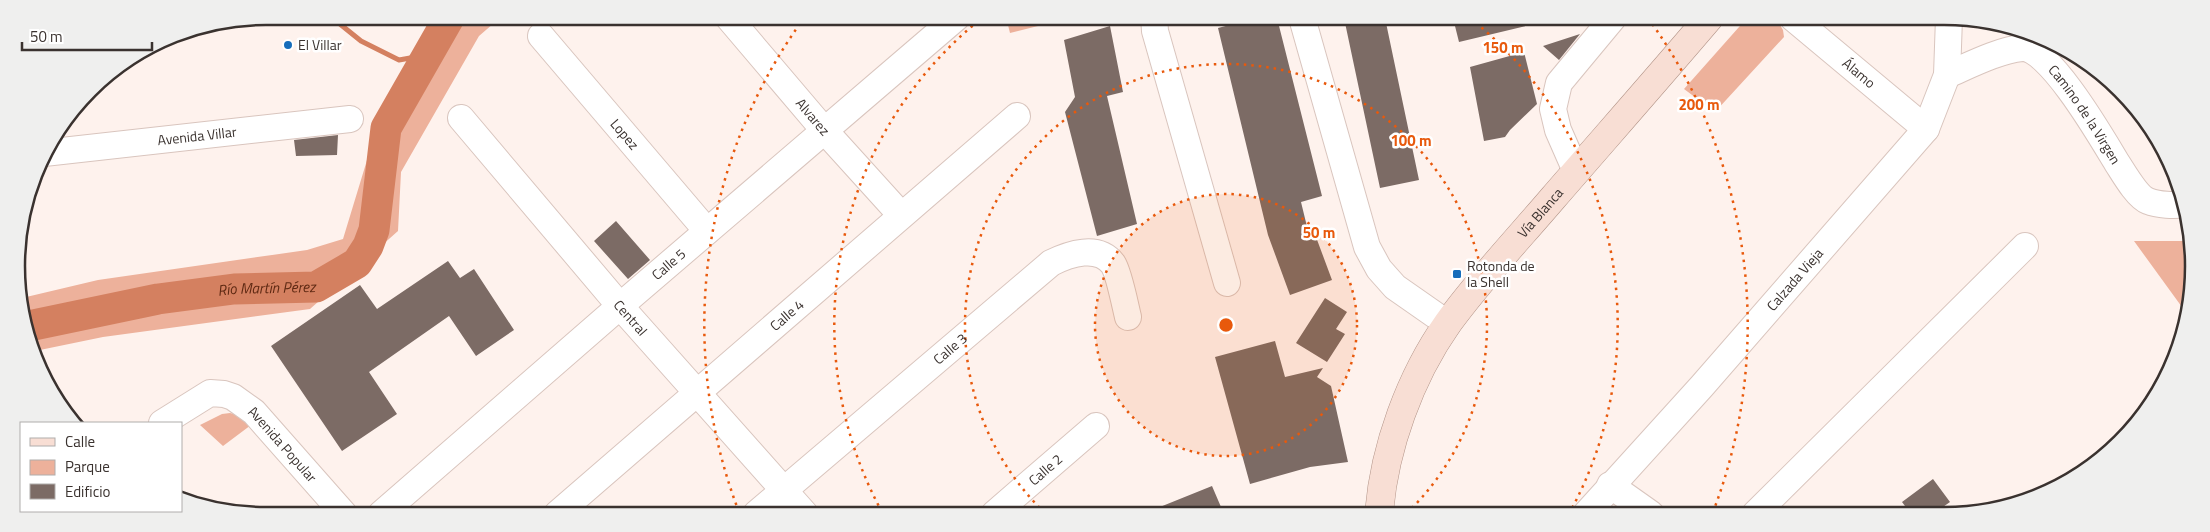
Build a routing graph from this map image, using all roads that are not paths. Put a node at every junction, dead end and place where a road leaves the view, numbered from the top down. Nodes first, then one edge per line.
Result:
1 (735, 25) edge
2 (941, 25) edge
3 (1155, 25) edge
4 (1304, 25) edge
5 (1607, 25) edge
6 (1703, 25) edge
7 (1801, 25) edge
8 (1949, 25) edge
9 (541, 36) dead end
10 (1947, 75) junction
11 (1016, 116) dead end
12 (461, 118) dead end
13 (350, 120) dead end
14 (1926, 129) junction
15 (824, 130) junction
16 (54, 151) edge
17 (1576, 171) junction
18 (2177, 205) edge
19 (901, 215) junction
20 (707, 231) junction
21 (2025, 246) dead end
22 (1227, 283) dead end
23 (620, 306) junction
24 (1128, 317) dead end
25 (1448, 324) junction
26 (696, 391) junction
27 (164, 422) edge
28 (1096, 426) dead end
29 (1610, 485) junction
30 (783, 490) junction
31 (338, 507) edge
32 (389, 507) edge
33 (565, 507) edge
34 (764, 507) edge
35 (799, 507) edge
36 (1002, 507) edge
37 (1380, 507) edge
38 (1592, 507) edge
39 (1641, 507) edge
40 (1762, 507) edge

1 - 15 street, Alvarez
2 - 15 street, Calle 5
3 - 22 street
4 - 25 street
5 - 17 street
6 - 17 main road, Vía Blanca
7 - 14 street, Álamo
8 - 10 street, Calzada Vieja
9 - 20 street, Lopez
10 - 14 street, Calzada Vieja
10 - 18 street, Camino de la Virgen
11 - 19 street, Calle 4
12 - 23 street, Central
13 - 16 street, Avenida Villar
14 - 29 street, Calzada Vieja
15 - 19 street, Alvarez
15 - 20 street, Calle 5
17 - 25 main road, Vía Blanca
19 - 26 street, Calle 4
20 - 23 street, Calle 5
21 - 40 street
23 - 26 street, Central
23 - 32 street, Calle 5
24 - 30 street, Calle 3
25 - 37 main road, Vía Blanca
26 - 30 street, Central
26 - 33 street, Calle 4
27 - 31 street, Avenida Popular
28 - 36 street, Calle 2
29 - 38 street, Calzada Vieja
29 - 39 street
30 - 34 street, Calle 3
30 - 35 street, Central

